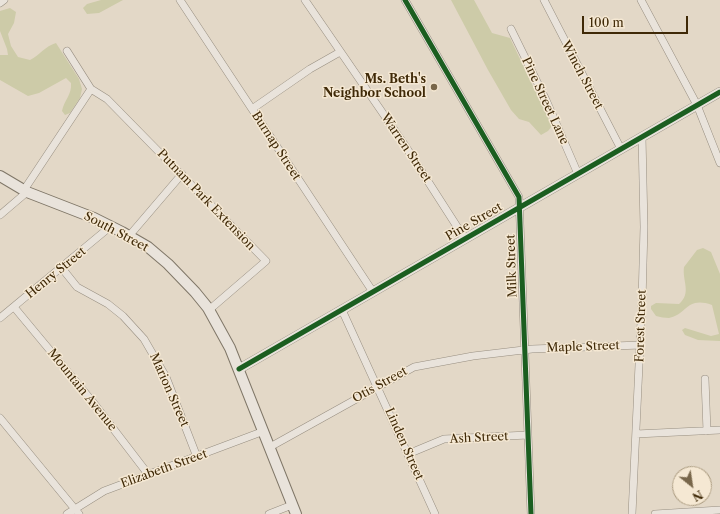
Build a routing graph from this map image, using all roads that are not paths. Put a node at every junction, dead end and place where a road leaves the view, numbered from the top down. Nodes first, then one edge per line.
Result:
1 (4, 0) edge
2 (180, 0) edge
3 (305, 0) edge
4 (405, 0) edge
5 (544, 0) edge
6 (641, 0) edge
7 (0, 3) edge
8 (511, 29) dead end
9 (67, 51) dead end
10 (340, 52) junction
11 (91, 89) junction
12 (720, 92) edge
13 (697, 105) junction
14 (252, 109) junction
15 (642, 137) junction
16 (621, 149) junction
17 (720, 163) edge
18 (182, 174) junction
19 (578, 174) junction
20 (0, 176) edge
21 (25, 191) junction
22 (520, 207) junction
23 (0, 215) edge
24 (111, 226) junction
25 (129, 236) junction
26 (465, 239) junction
27 (61, 268) junction
28 (372, 292) junction
29 (14, 307) junction
30 (209, 310) junction
31 (342, 310) junction
32 (0, 318) edge
33 (641, 345) junction
34 (525, 350) junction
35 (239, 369) junction
36 (705, 379) dead end
37 (377, 386) junction
38 (0, 418) edge
39 (707, 430) junction
40 (720, 430) edge
41 (264, 431) junction
42 (636, 434) junction
43 (528, 435) junction
44 (270, 447) junction
45 (408, 454) junction
46 (197, 457) junction
47 (148, 474) junction
48 (294, 509) edge
49 (720, 510) edge
50 (76, 511) edge
51 (698, 513) edge
52 (67, 514) edge
53 (269, 514) edge
54 (435, 514) edge
55 (531, 514) edge
56 (632, 514) edge
57 (655, 514) edge

1 - 7 street
2 - 14 street, Burnap Street
3 - 10 street, Warren Street
4 - 22 street, Milk Street
5 - 16 street, Winch Street
6 - 13 street
8 - 19 street, Pine Street Lane
9 - 11 street
10 - 14 street
10 - 26 street, Warren Street
11 - 18 street, Putnam Park Extension
11 - 21 street
12 - 13 street, Pine Street
13 - 15 street, Pine Street
13 - 17 street
14 - 28 street, Burnap Street
15 - 16 street, Pine Street
15 - 33 street, Forest Street
16 - 19 street, Pine Street
18 - 25 street
18 - 30 street, Putnam Park Extension
19 - 22 street, Pine Street
20 - 21 main road, South Street
21 - 23 street
21 - 24 main road, South Street
22 - 26 street, Pine Street
22 - 34 street, Milk Street
24 - 25 main road, South Street
24 - 27 street, Henry Street
25 - 30 main road, South Street
26 - 28 street, Pine Street
27 - 29 street, Henry Street
27 - 46 street, Marion Street
28 - 31 street, Pine Street
29 - 32 street, Henry Street
29 - 47 street, Mountain Avenue
30 - 35 main road, South Street
31 - 35 street, Pine Street
31 - 37 street, Linden Street
33 - 34 street, Maple Street
33 - 42 street, Forest Street
34 - 37 street, Otis Street
34 - 43 street, Milk Street
35 - 41 main road, South Street
36 - 39 street
37 - 44 street, Otis Street
37 - 45 street, Linden Street
38 - 50 street
39 - 40 street
39 - 42 street
41 - 44 main road, South Street
41 - 46 street, Elizabeth Street
42 - 56 street, Forest Street
43 - 45 street, Ash Street
43 - 55 street, Milk Street
44 - 48 main road, South Street
45 - 54 street, Linden Street
46 - 47 street, Elizabeth Street
47 - 50 street, Elizabeth Street
48 - 53 street
49 - 51 street
50 - 52 street, Elizabeth Street
51 - 57 street

